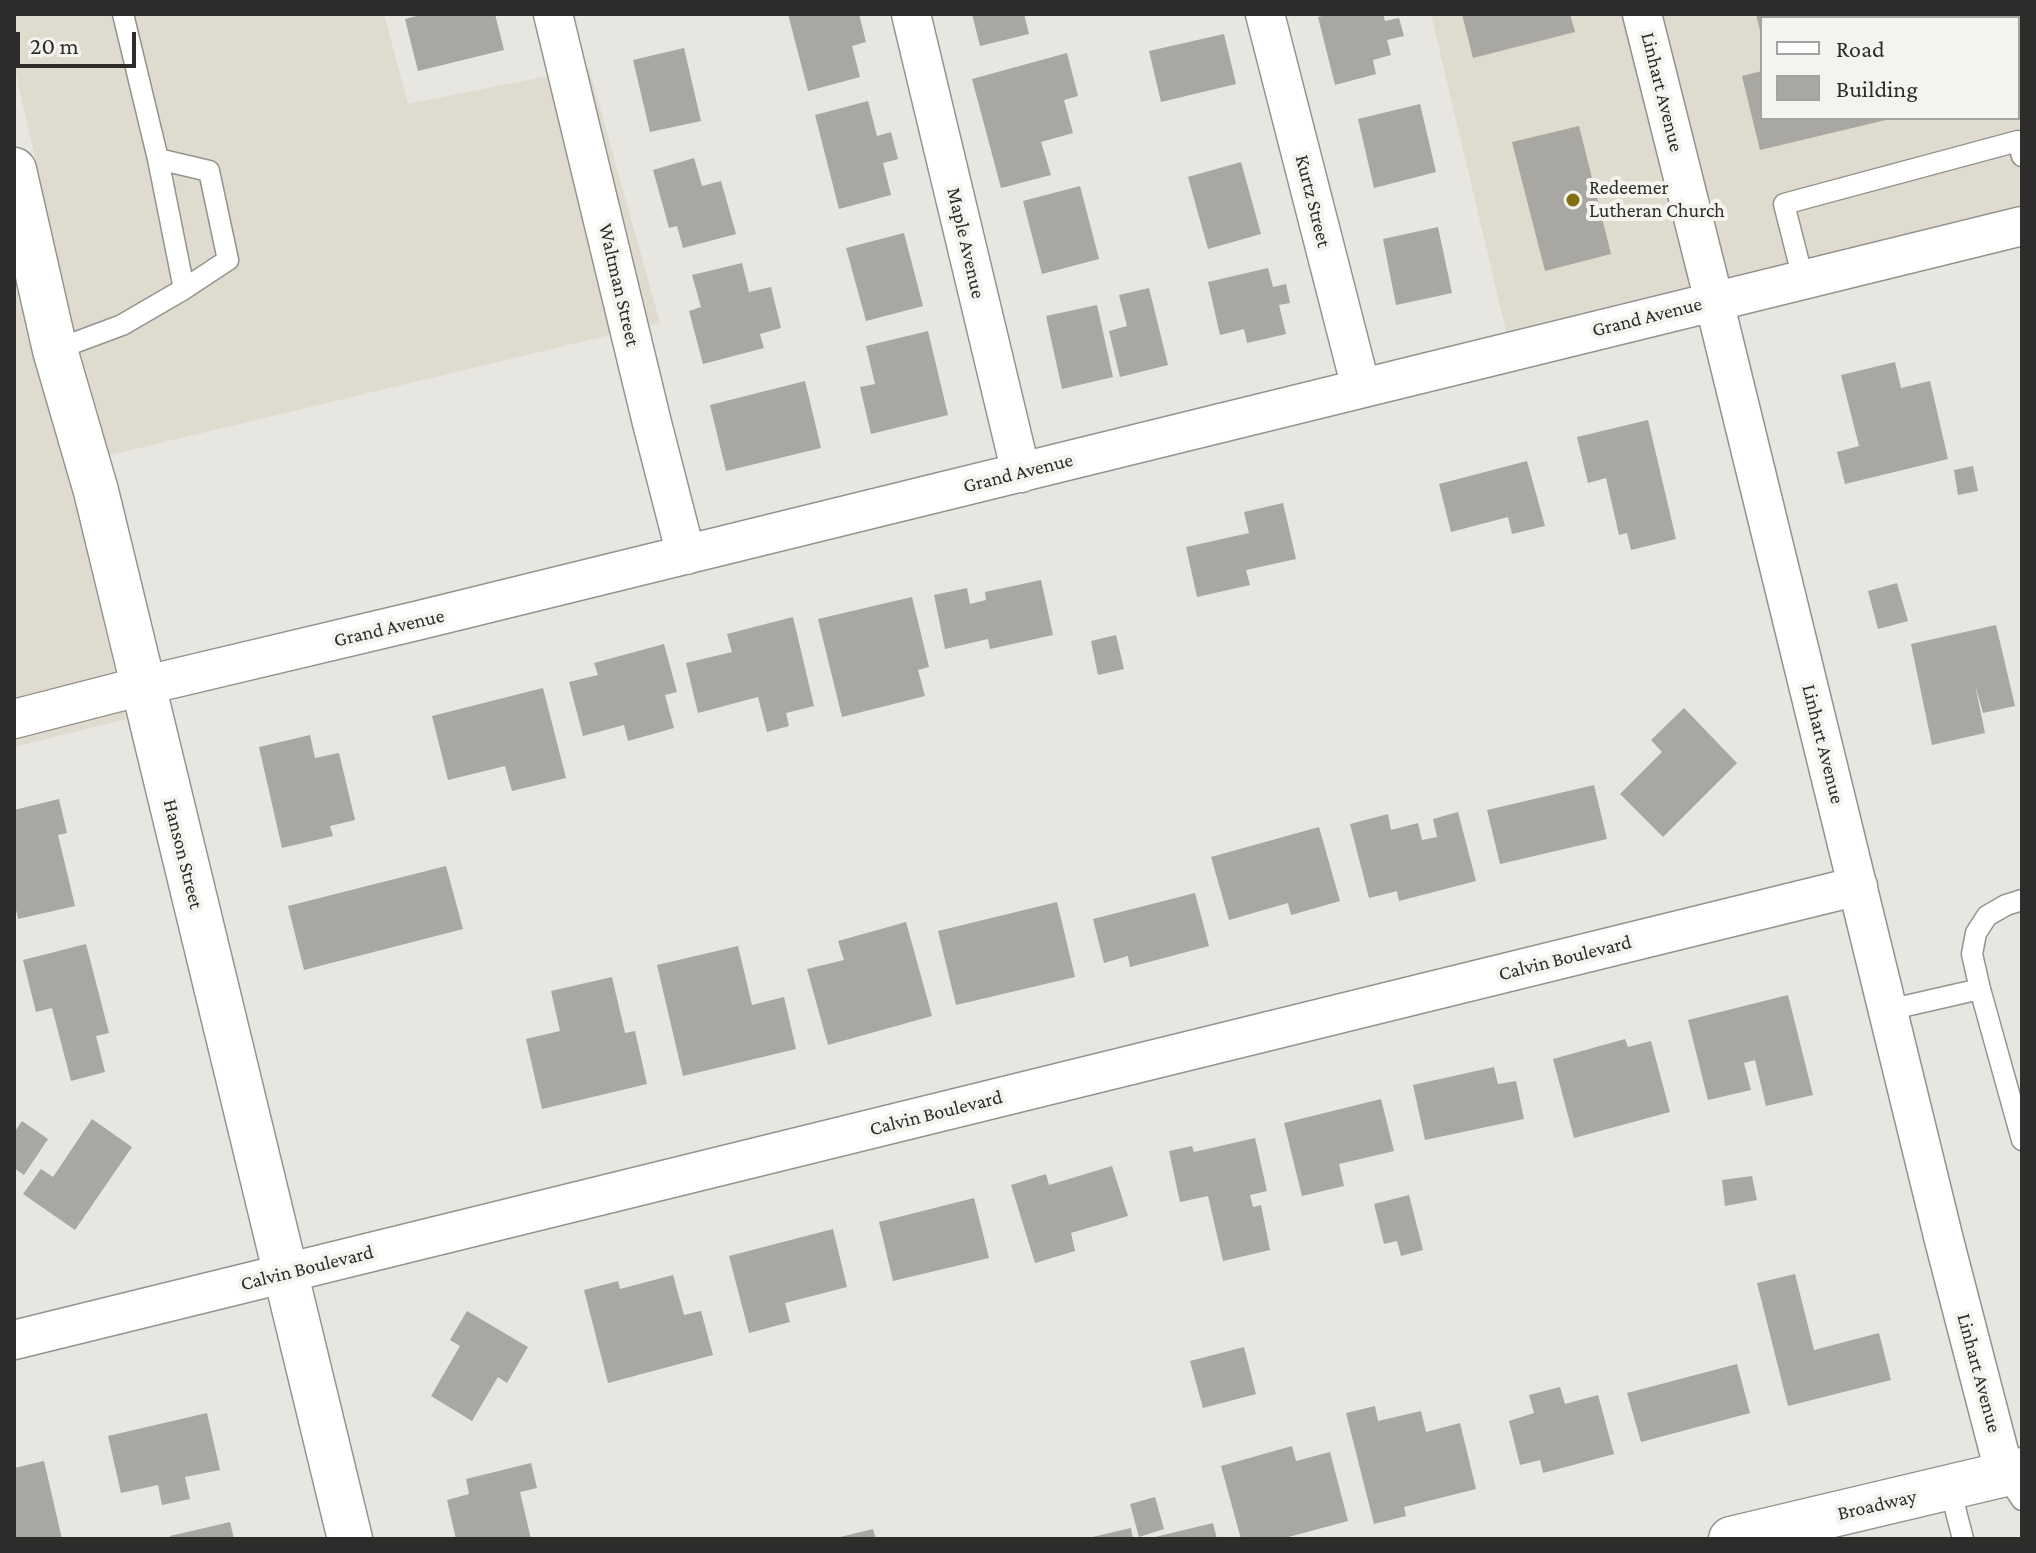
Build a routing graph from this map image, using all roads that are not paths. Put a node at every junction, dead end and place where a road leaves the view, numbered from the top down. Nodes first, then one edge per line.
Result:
1 (123, 14) edge
2 (553, 14) edge
3 (911, 14) edge
4 (1265, 14) edge
5 (1642, 14) edge
6 (2022, 156) edge
7 (158, 159) junction
8 (14, 170) edge
9 (2022, 226) edge
10 (1803, 279) junction
11 (184, 289) junction
12 (1714, 301) junction
13 (55, 350) junction
14 (1361, 388) junction
15 (1021, 473) junction
16 (686, 555) junction
17 (142, 686) junction
18 (14, 719) edge
19 (1858, 886) junction
20 (2022, 900) edge
21 (1980, 989) junction
22 (1888, 1010) junction
23 (2022, 1140) edge
24 (286, 1273) junction
25 (14, 1340) edge
26 (2016, 1481) edge
27 (1950, 1488) junction
28 (1782, 1533) edge
29 (350, 1539) edge
30 (1731, 1539) edge
31 (1963, 1539) edge

1 - 7 lane
2 - 16 street, Waltman Street
3 - 15 street, Maple Avenue
4 - 14 street, Kurtz Street
5 - 12 street, Linhart Avenue
6 - 10 lane
7 - 11 lane
7 - 11 lane
8 - 13 street, Hanson Street
9 - 10 street, Grand Avenue
10 - 12 street, Grand Avenue
11 - 13 lane
12 - 14 street, Grand Avenue
12 - 19 street, Linhart Avenue
13 - 17 street, Hanson Street
14 - 15 street, Grand Avenue
15 - 16 street, Grand Avenue
16 - 17 street, Grand Avenue
17 - 18 street, Grand Avenue
17 - 24 street, Hanson Street
19 - 22 street, Linhart Avenue
19 - 24 street, Calvin Boulevard
20 - 21 lane
21 - 22 lane
21 - 23 lane
22 - 26 street, Linhart Avenue
24 - 25 street, Calvin Boulevard
24 - 29 street, Hanson Street
26 - 27 street, Broadway
27 - 28 street, Broadway
27 - 31 lane
28 - 30 street, Broadway

